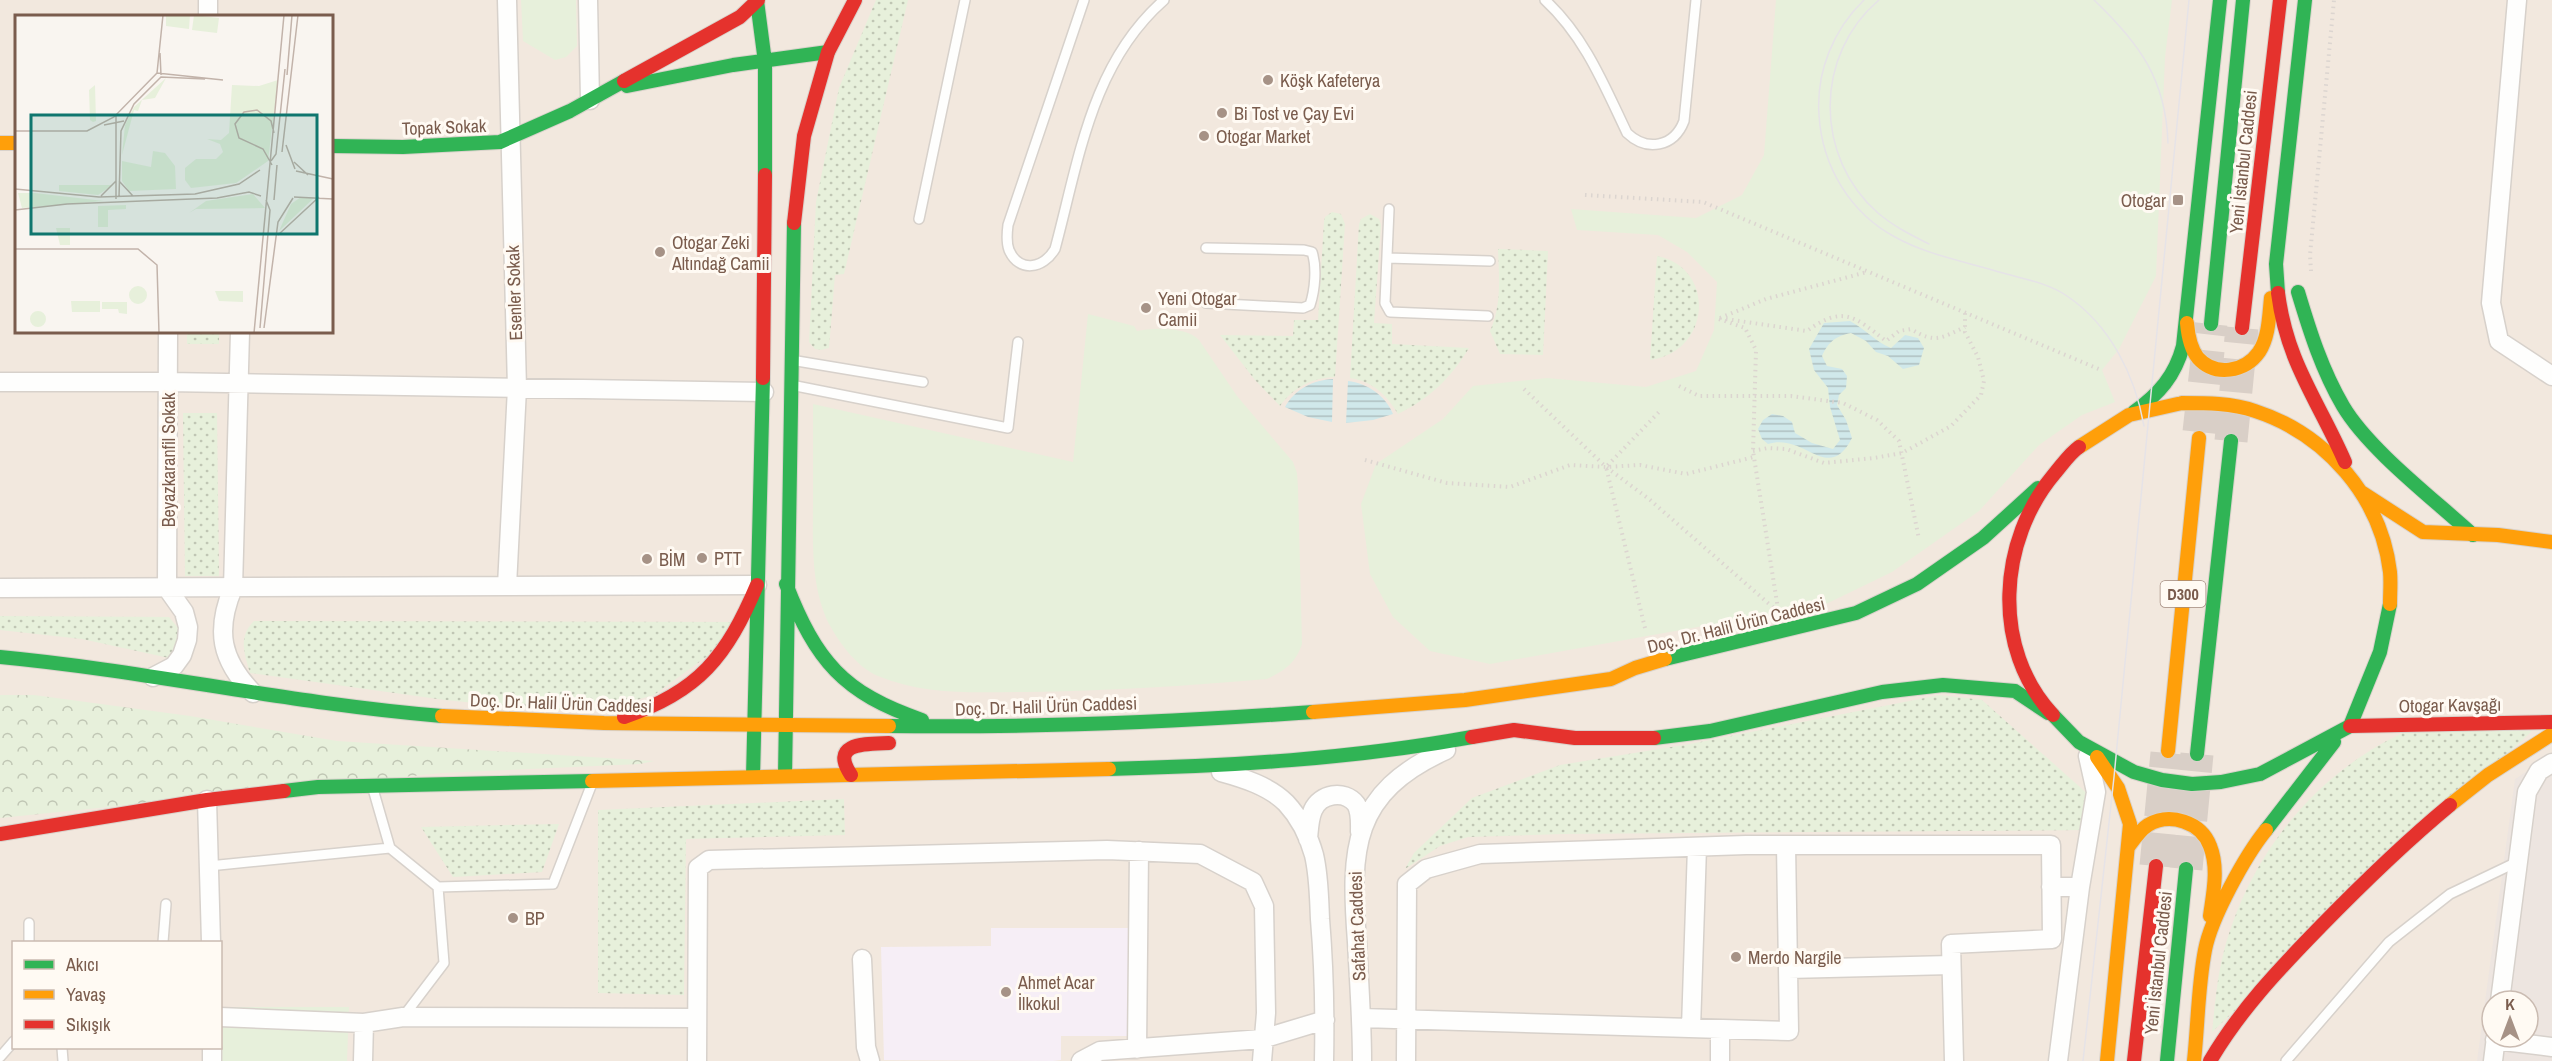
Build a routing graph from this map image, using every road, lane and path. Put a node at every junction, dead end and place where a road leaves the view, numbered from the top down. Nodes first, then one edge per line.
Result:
1 (507, 0) edge
2 (588, 0) edge
3 (965, 0) edge
4 (1084, 0) edge
5 (1164, 0) edge
6 (1545, 0) edge
7 (1696, 0) edge
8 (2220, 0) edge
9 (2243, 0) edge
10 (2280, 0) edge
11 (2305, 0) edge
12 (2334, 0) edge
13 (2517, 0) edge
14 (758, 1) edge
15 (849, 4) edge
16 (828, 52) junction
17 (765, 62) junction
18 (610, 88) junction
19 (590, 100) junction
20 (2290, 137) junction
21 (509, 138) junction
22 (333, 146) edge
23 (1586, 195) dead end
24 (1389, 209) dead end
25 (919, 219) dead end
26 (2293, 244) dead end
27 (1206, 248) dead end
28 (1387, 258) junction
29 (1490, 261) dead end
30 (2276, 264) junction
31 (1868, 271) junction
32 (2311, 273) dead end
33 (2295, 275) dead end
34 (1206, 303) dead end
35 (1965, 312) junction
36 (1488, 316) dead end
37 (1719, 319) junction
38 (2187, 321) junction
39 (2211, 324) tunnel mouth
40 (1965, 326) junction
41 (2242, 328) tunnel mouth
42 (168, 333) edge
43 (240, 333) edge
44 (1018, 342) dead end
45 (789, 360) junction
46 (2102, 370) dead end
47 (2552, 376) edge
48 (0, 382) edge
49 (168, 382) junction
50 (923, 382) dead end
51 (240, 383) junction
52 (789, 384) junction
53 (1680, 386) dead end
54 (517, 388) junction
55 (1524, 389) dead end
56 (764, 392) junction
57 (1753, 396) junction
58 (1659, 412) dead end
59 (2131, 415) junction
60 (2199, 438) tunnel mouth
61 (2231, 441) tunnel mouth
62 (1753, 451) junction
63 (1902, 453) junction
64 (1754, 457) junction
65 (1365, 460) dead end
66 (1606, 467) junction
67 (2353, 479) junction
68 (2043, 483) junction
69 (2361, 492) junction
70 (2473, 535) junction
71 (1919, 539) dead end
72 (2552, 542) edge
73 (786, 584) junction
74 (757, 585) junction
75 (507, 586) junction
76 (0, 588) edge
77 (167, 588) junction
78 (233, 588) junction
79 (1645, 627) dead end
80 (0, 657) edge
81 (153, 677) junction
82 (254, 694) junction
83 (2053, 716) junction
84 (2552, 722) edge
85 (604, 723) junction
86 (754, 726) junction
87 (785, 726) junction
88 (948, 727) junction
89 (2345, 730) junction
90 (2552, 734) edge
91 (1471, 738) junction
92 (922, 741) dead end
93 (898, 742) dead end
94 (2091, 750) junction
95 (2168, 751) tunnel mouth
96 (2197, 754) tunnel mouth
97 (2552, 764) edge
98 (1202, 767) junction
99 (851, 775) junction
100 (785, 776) junction
101 (753, 777) junction
102 (593, 780) junction
103 (372, 784) junction
104 (207, 800) junction
105 (0, 834) edge
106 (1308, 838) junction
107 (1357, 845) junction
108 (1786, 845) junction
109 (2129, 846) junction
110 (1697, 847) junction
111 (390, 848) junction
112 (1139, 851) junction
113 (2518, 861) junction
114 (209, 866) junction
115 (2156, 866) tunnel mouth
116 (2186, 869) tunnel mouth
117 (438, 887) junction
118 (2051, 887) junction
119 (2080, 887) junction
120 (166, 904) dead end
121 (29, 923) dead end
122 (29, 941) edge
123 (163, 941) edge
124 (211, 941) edge
125 (2205, 948) junction
126 (862, 959) dead end
127 (1951, 965) junction
128 (1788, 969) junction
129 (2502, 989) edge
130 (222, 1017) edge
131 (403, 1017) junction
132 (696, 1018) junction
133 (1362, 1018) junction
134 (1407, 1018) junction
135 (1325, 1020) junction
136 (364, 1023) junction
137 (1691, 1028) junction
138 (1720, 1029) junction
139 (1262, 1040) junction
140 (12, 1043) edge
141 (1137, 1048) junction
142 (0, 1057) edge
143 (363, 1061) edge
144 (697, 1061) edge
145 (870, 1061) edge
146 (1081, 1061) edge
147 (1262, 1061) edge
148 (1324, 1061) edge
149 (1362, 1061) edge
150 (1406, 1061) edge
151 (1720, 1061) edge
152 (1954, 1061) edge
153 (2058, 1061) edge
154 (2108, 1061) edge
155 (2134, 1061) edge
156 (2167, 1061) edge
157 (2193, 1061) edge
158 (2210, 1061) edge
159 (2286, 1061) edge

1 - 21 street, Esenler Sokak
2 - 19 street
3 - 25 lane
4 - 5 lane
6 - 7 lane
8 - 38 main road
9 - 39 main road, Yeni İstanbul Caddesi
10 - 41 main road, Yeni İstanbul Caddesi
11 - 20 main road
12 - 32 path
13 - 47 street
14 - 17 main road
14 - 18 main road, Topak Sokak
15 - 16 main road
16 - 17 main road
16 - 45 main road
17 - 18 main road
17 - 56 main road
18 - 19 main road, Topak Sokak
19 - 21 main road, Topak Sokak
20 - 26 main road
20 - 30 main road
21 - 22 main road, Topak Sokak
21 - 54 street, Esenler Sokak
23 - 31 path
24 - 28 lane
27 - 34 lane
28 - 29 lane
28 - 36 lane
30 - 38 main road
30 - 67 main road
31 - 35 path
31 - 37 path
33 - 70 main road
35 - 40 path
35 - 46 path
37 - 40 path
37 - 57 path
38 - 59 main road
40 - 63 path
42 - 49 street, Beyazkaranfil Sokak
43 - 51 street
44 - 52 lane
45 - 50 lane
45 - 52 main road
48 - 49 street
49 - 51 street
49 - 77 street, Beyazkaranfil Sokak
51 - 54 street
51 - 78 street
52 - 73 main road
53 - 57 path
54 - 56 street
54 - 75 street, Esenler Sokak
55 - 66 path
56 - 74 main road
57 - 62 path
57 - 63 path
58 - 66 path
59 - 67 main road, Otogar Kavşağı
59 - 68 main road, Otogar Kavşağı
60 - 95 main road, D300
61 - 96 main road, D300
62 - 63 path
62 - 64 path
63 - 71 path
64 - 66 path
64 - 66 path
65 - 66 path
66 - 79 path
67 - 69 main road, Otogar Kavşağı
68 - 83 main road, Otogar Kavşağı
68 - 88 main road, Doç. Dr. Halil Ürün Caddesi
69 - 70 main road, Otogar Kavşağı
69 - 89 main road, Otogar Kavşağı
70 - 72 main road
73 - 87 main road
73 - 88 main road
74 - 75 street
74 - 85 main road
74 - 86 main road
75 - 78 street
76 - 77 street
77 - 78 street
77 - 81 street
78 - 82 street
80 - 81 main road, Doç. Dr. Halil Ürün Caddesi
81 - 82 main road, Doç. Dr. Halil Ürün Caddesi
82 - 85 main road, Doç. Dr. Halil Ürün Caddesi
83 - 91 main road
83 - 94 main road, Otogar Kavşağı
84 - 89 main road, Otogar Kavşağı
85 - 86 main road, Doç. Dr. Halil Ürün Caddesi
86 - 87 main road, Doç. Dr. Halil Ürün Caddesi
86 - 101 main road
87 - 88 main road, Doç. Dr. Halil Ürün Caddesi
87 - 100 main road
88 - 92 main road
89 - 94 main road, Otogar Kavşağı
89 - 125 main road
90 - 158 main road
91 - 98 main road
91 - 107 street, Safahat Caddesi
93 - 99 main road
94 - 109 main road
94 - 119 street
97 - 113 street
98 - 99 main road
98 - 106 street, Safahat Caddesi
99 - 100 main road
100 - 101 main road
101 - 102 main road
102 - 103 main road
102 - 117 lane
103 - 104 main road
103 - 111 lane
104 - 105 main road
104 - 114 street
106 - 107 street
106 - 135 street, Safahat Caddesi
107 - 133 street, Safahat Caddesi
108 - 110 street
108 - 118 street
108 - 128 street
109 - 125 main road
109 - 154 main road
110 - 134 street
110 - 137 street
111 - 114 lane
111 - 117 lane
112 - 132 street
112 - 139 street
112 - 141 street
113 - 129 street
113 - 159 lane
114 - 124 street
115 - 155 main road
116 - 156 main road, Yeni İstanbul Caddesi
117 - 131 lane
118 - 119 street
118 - 127 street
119 - 153 street
120 - 123 lane
121 - 122 lane
125 - 157 main road
126 - 145 street
127 - 128 street
127 - 152 street
128 - 138 street
130 - 136 street
131 - 132 street
131 - 136 street
132 - 144 street
133 - 134 street
133 - 149 street, Safahat Caddesi
134 - 137 street
134 - 150 street
135 - 139 street
135 - 148 street, Safahat Caddesi
136 - 143 street
137 - 138 street
138 - 151 street
139 - 141 street
139 - 147 street
140 - 142 lane
141 - 146 street

